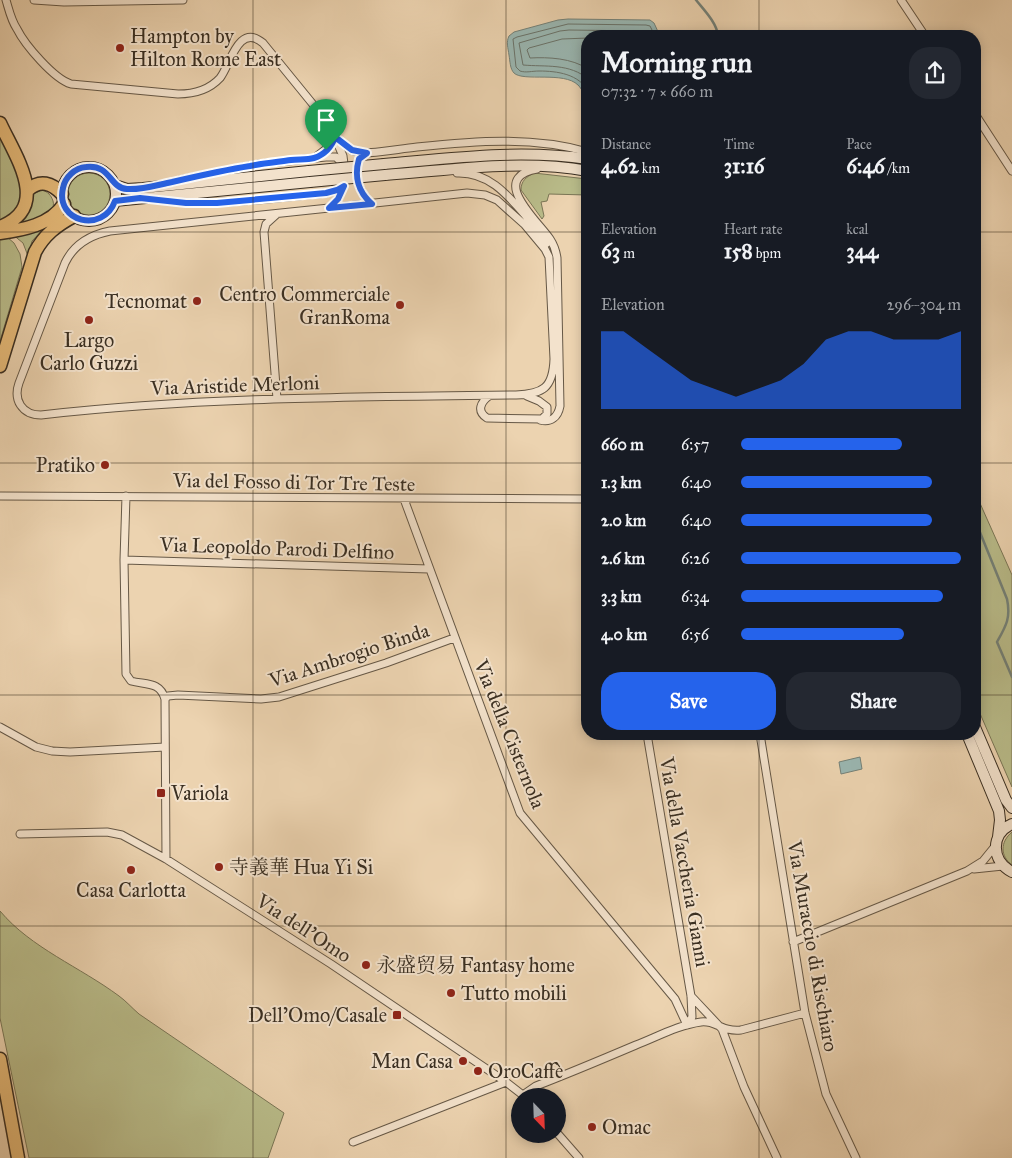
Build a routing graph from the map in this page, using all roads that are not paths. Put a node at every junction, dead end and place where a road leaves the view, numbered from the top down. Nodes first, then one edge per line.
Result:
1 (6, 0) edge
2 (34, 0) edge
3 (184, 0) edge
4 (901, 0) edge
5 (920, 30) edge
6 (981, 123) edge
7 (0, 124) edge
8 (335, 137) junction
9 (581, 151) edge
10 (367, 153) junction
11 (314, 158) junction
12 (581, 158) edge
13 (344, 165) junction
14 (562, 167) junction
15 (581, 170) edge
16 (387, 171) junction
17 (1012, 171) edge
18 (115, 185) junction
19 (344, 186) junction
20 (28, 190) junction
21 (141, 193) junction
22 (63, 199) junction
23 (115, 201) junction
24 (372, 204) junction
25 (329, 208) junction
26 (278, 214) junction
27 (74, 216) junction
28 (0, 227) edge
29 (0, 233) edge
30 (549, 257) junction
31 (0, 366) edge
32 (525, 395) junction
33 (489, 396) junction
34 (277, 398) junction
35 (540, 420) junction
36 (0, 496) edge
37 (126, 496) junction
38 (404, 499) junction
39 (581, 499) edge
40 (124, 560) junction
41 (429, 569) junction
42 (454, 638) junction
43 (165, 699) junction
44 (0, 727) edge
45 (648, 740) edge
46 (761, 740) edge
47 (969, 740) edge
48 (981, 740) edge
49 (165, 747) junction
50 (1012, 808) edge
51 (1012, 824) edge
52 (20, 834) dead end
53 (997, 841) junction
54 (166, 859) junction
55 (1003, 866) junction
56 (967, 871) junction
57 (1012, 872) edge
58 (793, 942) junction
59 (691, 996) junction
60 (677, 1002) junction
61 (804, 1013) junction
62 (687, 1025) junction
63 (722, 1029) junction
64 (0, 1059) edge
65 (506, 1082) junction
66 (514, 1088) edge
67 (534, 1088) edge
68 (353, 1142) dead end
69 (566, 1143) edge
70 (19, 1158) edge
71 (579, 1158) edge
72 (777, 1158) edge
73 (856, 1158) edge

1 - 8 street
2 - 3 street
4 - 5 street
6 - 17 street
7 - 20 highway
8 - 10 street
8 - 11 street
8 - 13 street
9 - 10 street
10 - 24 street
11 - 13 street
11 - 21 street
12 - 16 main road
13 - 19 street
14 - 15 main road
14 - 16 main road
14 - 35 street
16 - 21 main road, bridge
16 - 21 main road, bridge
16 - 30 street
18 - 21 main road
18 - 22 main road
18 - 23 main road
19 - 21 street
19 - 25 street
20 - 22 highway
20 - 28 highway
21 - 23 main road
22 - 27 main road
22 - 29 highway
23 - 27 main road
24 - 25 street, Via Aristide Merloni
24 - 30 street, Via Aristide Merloni
25 - 26 street, Via Aristide Merloni
26 - 34 street
26 - 34 street, Via Aristide Merloni
27 - 31 highway
30 - 32 street, Via Aristide Merloni
32 - 33 street, Via Aristide Merloni
32 - 35 street
33 - 34 street, Via Aristide Merloni
33 - 35 street
36 - 37 street, Via del Fosso di Tor Tre Teste
37 - 38 street, Via del Fosso di Tor Tre Teste
37 - 40 street
38 - 39 street, Via del Fosso di Tor Tre Teste
38 - 41 street, Via della Cisternola
40 - 41 street, Via Leopoldo Parodi Delfino
40 - 43 street
41 - 42 street, Via della Cisternola
42 - 43 street, Via Ambrogio Binda
42 - 60 street, Via della Cisternola
43 - 49 street
44 - 49 street
45 - 59 street, Via della Vaccheria Gianni
46 - 58 street, Via Muraccio di Rischiaro
47 - 53 main road
48 - 50 main road
49 - 54 street
51 - 53 main road
52 - 54 street, Via dell'Omo
53 - 55 main road
53 - 56 street
54 - 65 street, Via dell'Omo
55 - 56 street
55 - 57 main road
56 - 58 street
58 - 61 street, Via Muraccio di Rischiaro
59 - 60 street
59 - 62 street, Via della Vaccheria Gianni
59 - 63 street, Via della Vaccheria Gianni
60 - 62 street, Via della Cisternola
61 - 63 street
61 - 73 street, Via Muraccio di Rischiaro
62 - 63 street
62 - 67 street
63 - 72 street, Via della Vaccheria Gianni
64 - 70 highway
65 - 66 street, Via dell'Omo
65 - 68 street
69 - 71 street

